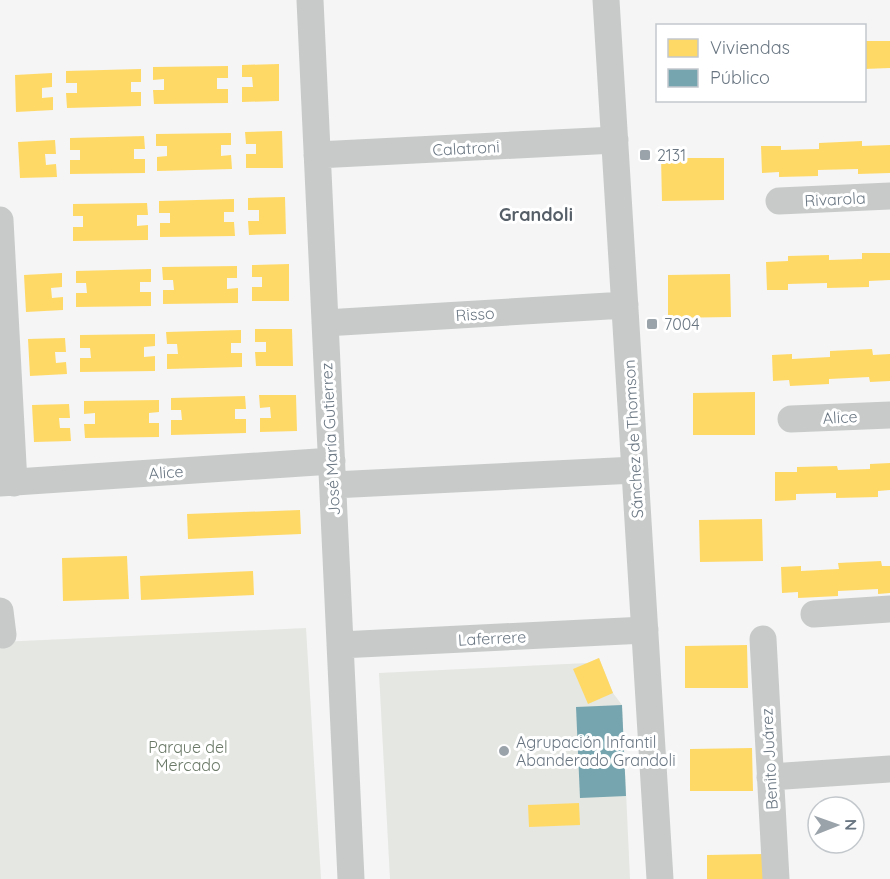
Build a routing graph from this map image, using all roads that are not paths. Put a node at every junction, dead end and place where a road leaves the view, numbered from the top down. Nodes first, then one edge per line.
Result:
1 (310, 0) edge
2 (606, 0) edge
3 (615, 140) junction
4 (317, 155) junction
5 (890, 196) edge
6 (779, 201) dead end
7 (0, 220) edge
8 (625, 305) junction
9 (325, 323) junction
10 (890, 415) edge
11 (791, 419) dead end
12 (635, 470) junction
13 (332, 473) junction
14 (7, 483) edge
15 (890, 609) edge
16 (814, 615) dead end
17 (645, 630) junction
18 (763, 639) dead end
19 (340, 645) junction
20 (890, 769) edge
21 (770, 777) junction
22 (351, 879) edge
23 (660, 879) edge
24 (776, 879) edge

1 - 4 street, José María Gutierrez
2 - 3 street, Sánchez de Thomson
3 - 4 street, Calatroni
3 - 8 street, Sánchez de Thomson
4 - 9 street, José María Gutierrez
5 - 6 street, Rivarola
7 - 14 street
8 - 9 street, Risso
8 - 12 street, Sánchez de Thomson
9 - 13 street, José María Gutierrez
10 - 11 street, Alice
12 - 13 street, Alice
12 - 17 street, Sánchez de Thomson
13 - 14 street, Alice
13 - 19 street, José María Gutierrez
15 - 16 street
17 - 19 street, Laferrere
17 - 23 street, Sánchez de Thomson
18 - 21 street, Benito Juárez
19 - 22 street, José María Gutierrez
20 - 21 street
21 - 24 street, Benito Juárez

